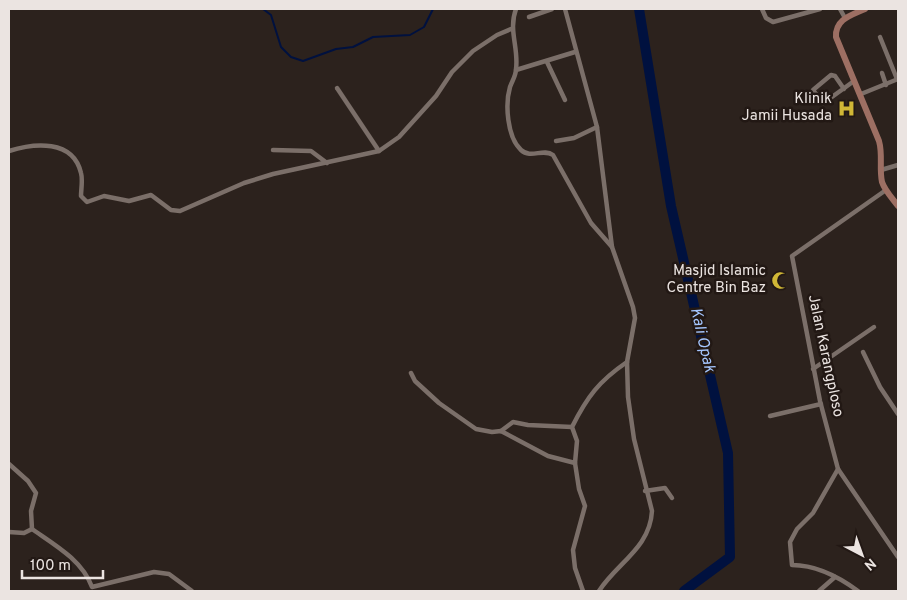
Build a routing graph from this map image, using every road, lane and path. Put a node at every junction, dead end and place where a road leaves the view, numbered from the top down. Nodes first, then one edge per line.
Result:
1 (516, 9) edge
2 (552, 9) edge
3 (565, 9) edge
4 (762, 9) edge
5 (796, 9) edge
6 (820, 9) edge
7 (840, 9) edge
8 (865, 9) edge
9 (798, 15) junction
10 (529, 17) dead end
11 (845, 18) junction
12 (511, 29) junction
13 (880, 37) dead end
14 (576, 52) junction
15 (547, 62) junction
16 (516, 70) junction
17 (882, 73) dead end
18 (897, 79) edge
19 (854, 81) junction
20 (886, 84) junction
21 (337, 88) dead end
22 (844, 88) junction
23 (860, 94) junction
24 (565, 100) dead end
25 (597, 127) junction
26 (556, 141) dead end
27 (273, 150) dead end
28 (9, 151) edge
29 (378, 151) junction
30 (327, 163) junction
31 (898, 165) edge
32 (881, 170) junction
33 (886, 190) junction
34 (898, 206) edge
35 (612, 248) junction
36 (874, 327) dead end
37 (863, 352) dead end
38 (627, 362) junction
39 (813, 369) junction
40 (411, 373) dead end
41 (821, 404) junction
42 (898, 414) edge
43 (770, 416) dead end
44 (572, 427) junction
45 (501, 431) junction
46 (575, 463) junction
47 (9, 464) edge
48 (838, 469) junction
49 (645, 491) junction
50 (672, 498) dead end
51 (32, 529) junction
52 (9, 532) edge
53 (898, 557) edge
54 (835, 577) junction
55 (192, 591) edge
56 (583, 591) edge
57 (600, 591) edge
58 (819, 591) edge
59 (857, 591) edge

1 - 12 street
2 - 10 street
3 - 14 street
4 - 9 street
5 - 9 street
6 - 9 street
7 - 11 street
8 - 11 main road
11 - 19 main road
12 - 16 street
12 - 29 street
13 - 18 street
14 - 15 street
14 - 25 street
15 - 16 street
15 - 24 street
16 - 35 street
17 - 20 street
18 - 20 street
19 - 22 street
19 - 23 main road
20 - 23 street
21 - 29 street
22 - 22 street
23 - 32 main road
25 - 26 street
25 - 35 street
27 - 30 street
28 - 30 street
29 - 30 street
31 - 32 street
32 - 33 main road
33 - 34 main road
33 - 39 street, Jalan Karangploso
35 - 38 street
36 - 39 street
37 - 42 street
38 - 44 street
38 - 49 street
39 - 41 street, Jalan Karangploso
40 - 45 street
41 - 43 street
41 - 48 street, Jalan Karangploso
44 - 45 street
44 - 46 street
45 - 46 street
46 - 56 street
47 - 51 street
48 - 53 street, Jalan Karangploso
48 - 54 street
49 - 50 street
49 - 57 street
51 - 52 street
51 - 55 street
54 - 58 street
54 - 59 street

